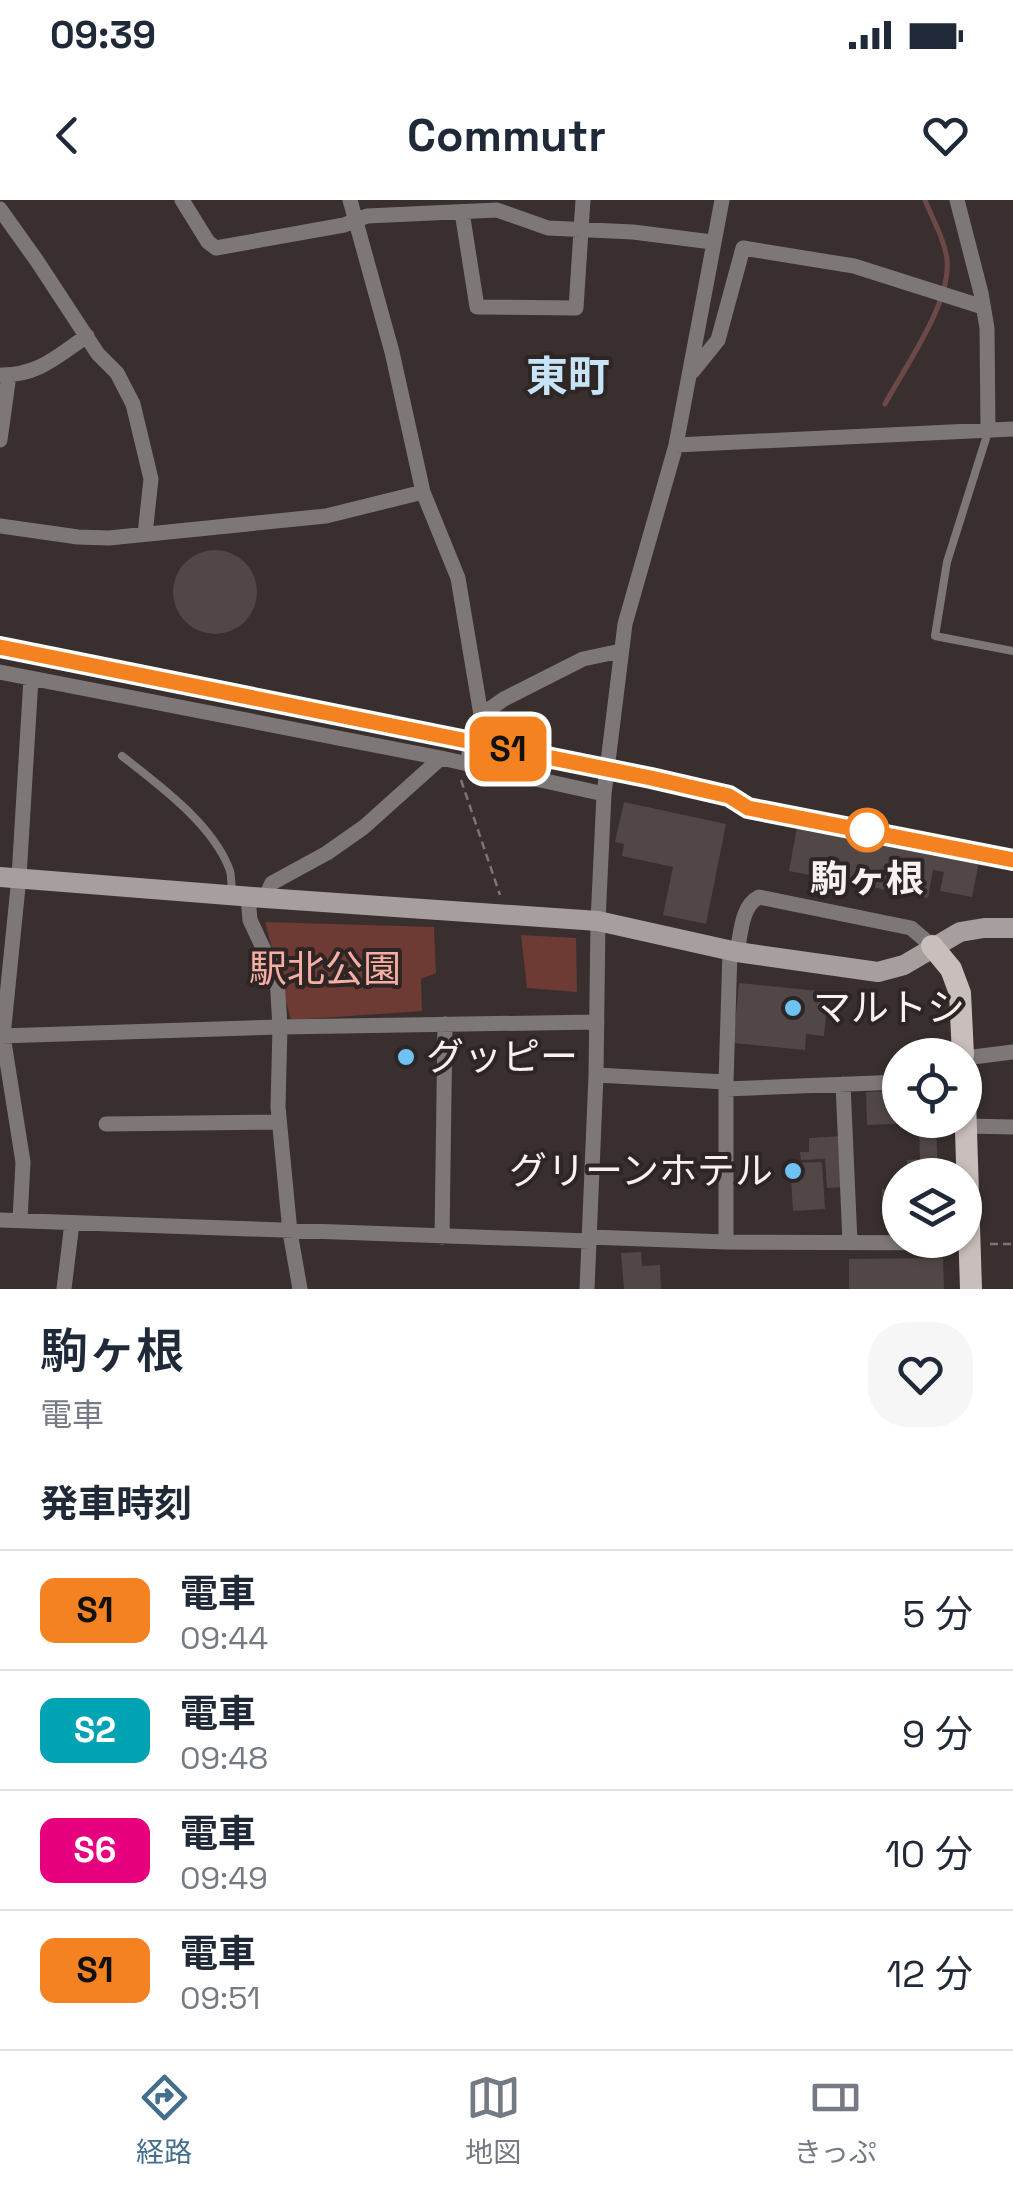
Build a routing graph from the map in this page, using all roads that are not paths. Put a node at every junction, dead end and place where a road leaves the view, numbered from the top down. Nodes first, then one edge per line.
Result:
1 (182, 200) edge
2 (350, 200) edge
3 (583, 200) edge
4 (722, 200) edge
5 (956, 200) edge
6 (0, 210) edge
7 (462, 212) junction
8 (356, 222) junction
9 (581, 230) junction
10 (712, 242) junction
11 (983, 308) junction
12 (87, 336) junction
13 (690, 374) junction
14 (4, 375) edge
15 (1013, 429) edge
16 (988, 430) junction
17 (0, 440) edge
18 (676, 444) junction
19 (423, 492) junction
20 (0, 526) edge
21 (145, 534) junction
22 (621, 650) junction
23 (1013, 651) edge
24 (0, 672) edge
25 (31, 678) junction
26 (481, 716) junction
27 (122, 756) dead end
28 (454, 761) junction
29 (604, 794) junction
30 (9, 877) edge
31 (248, 897) junction
32 (598, 922) junction
33 (1013, 928) edge
34 (932, 946) junction
35 (733, 952) junction
36 (598, 1022) junction
37 (445, 1024) junction
38 (280, 1027) junction
39 (2, 1036) edge
40 (963, 1038) edge
41 (1013, 1052) edge
42 (982, 1055) edge
43 (596, 1074) junction
44 (882, 1083) edge
45 (843, 1084) junction
46 (726, 1086) junction
47 (279, 1122) junction
48 (106, 1124) dead end
49 (982, 1126) edge
50 (1013, 1127) edge
51 (0, 1220) edge
52 (20, 1220) junction
53 (72, 1223) junction
54 (290, 1232) junction
55 (442, 1237) junction
56 (589, 1239) junction
57 (726, 1242) junction
58 (850, 1242) junction
59 (882, 1242) edge
60 (970, 1258) edge
61 (64, 1289) edge
62 (300, 1289) edge
63 (587, 1289) edge
64 (971, 1289) edge

1 - 8 street
2 - 8 street
3 - 9 street
4 - 10 street
5 - 11 street
6 - 12 street
7 - 8 street
7 - 9 street
7 - 9 street
8 - 19 street
9 - 10 street
10 - 13 street
11 - 13 street
11 - 16 street
12 - 14 street
12 - 21 street
13 - 18 street
14 - 17 street
15 - 16 street
16 - 18 street
16 - 23 lane
18 - 22 street
19 - 21 street
19 - 26 street
20 - 21 street
22 - 26 street
22 - 29 street
24 - 25 street
25 - 28 street
25 - 30 street
26 - 28 street
27 - 31 lane
28 - 29 street
28 - 31 street
29 - 32 street
30 - 31 street
30 - 39 street
31 - 32 street
31 - 38 street
32 - 35 street
32 - 36 street
33 - 34 street
34 - 35 street
34 - 35 street
34 - 40 main road
35 - 46 street
36 - 37 street
36 - 43 street
37 - 38 street
37 - 55 street
38 - 39 street
38 - 47 street
39 - 52 street
41 - 42 street
43 - 46 street
43 - 56 street
44 - 45 street
45 - 46 street
45 - 58 street
46 - 57 street
47 - 48 street
47 - 54 street
49 - 50 street
51 - 52 street
52 - 53 street
53 - 54 street
53 - 61 street
54 - 55 street
54 - 62 street
55 - 56 street
56 - 57 street
56 - 63 street
57 - 58 street
58 - 59 street
60 - 64 main road

